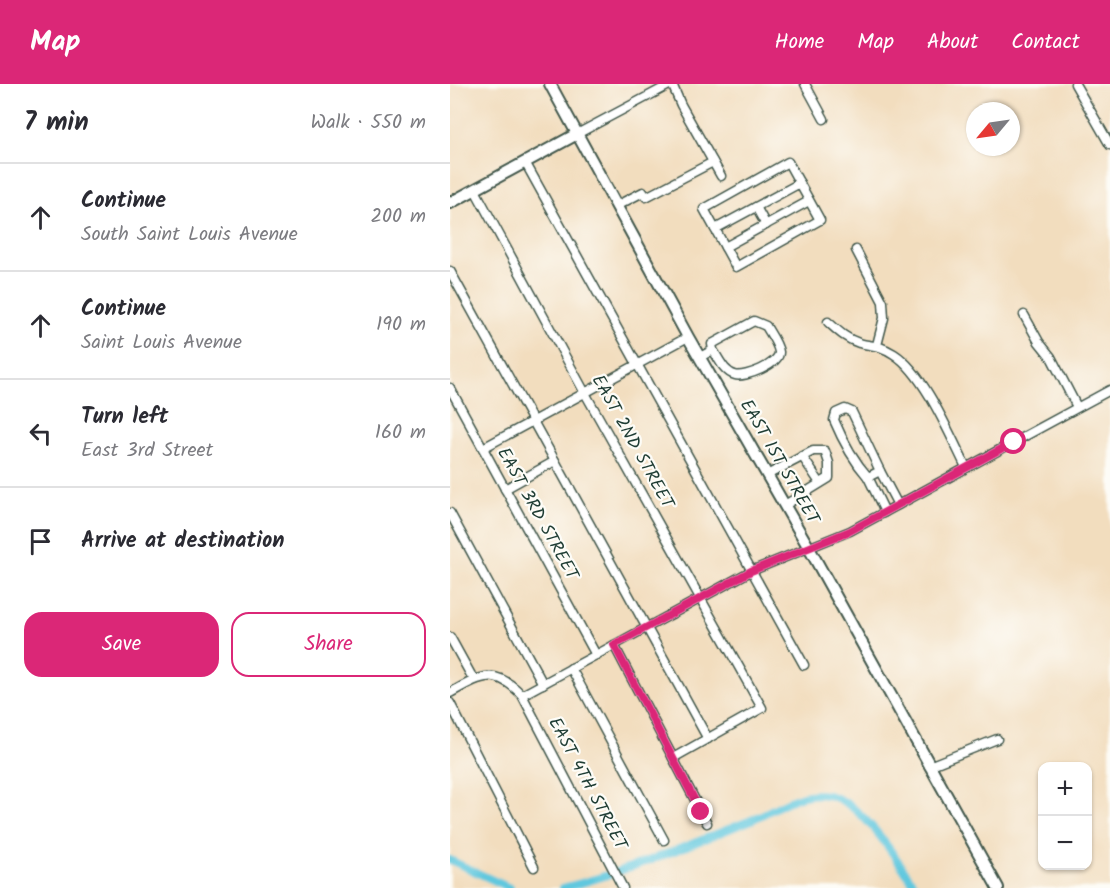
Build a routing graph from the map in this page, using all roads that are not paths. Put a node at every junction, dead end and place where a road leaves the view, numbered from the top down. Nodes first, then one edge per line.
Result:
1 (550, 84) edge
2 (671, 84) edge
3 (805, 84) edge
4 (1076, 84) edge
5 (824, 119) dead end
6 (577, 134) junction
7 (1110, 145) edge
8 (525, 162) junction
9 (713, 162) junction
10 (721, 176) dead end
11 (800, 183) junction
12 (475, 190) junction
13 (809, 201) junction
14 (450, 203) edge
15 (616, 206) junction
16 (756, 207) junction
17 (766, 225) junction
18 (715, 229) junction
19 (725, 247) junction
20 (856, 250) dead end
21 (450, 271) edge
22 (1024, 315) dead end
23 (828, 322) dead end
24 (688, 337) junction
25 (877, 345) junction
26 (713, 350) junction
27 (700, 357) junction
28 (637, 365) junction
29 (450, 388) edge
30 (1110, 390) edge
31 (585, 393) junction
32 (1077, 407) junction
33 (534, 420) junction
34 (483, 448) junction
35 (802, 456) junction
36 (555, 461) junction
37 (964, 469) junction
38 (880, 471) junction
39 (767, 474) junction
40 (868, 477) junction
41 (820, 483) junction
42 (505, 489) junction
43 (785, 505) junction
44 (898, 505) junction
45 (885, 512) junction
46 (450, 513) edge
47 (809, 548) junction
48 (751, 571) junction
49 (700, 599) junction
50 (646, 628) junction
51 (450, 637) edge
52 (614, 645) junction
53 (596, 655) junction
54 (804, 665) dead end
55 (571, 668) junction
56 (476, 679) junction
57 (543, 684) junction
58 (450, 693) edge
59 (522, 695) junction
60 (450, 703) edge
61 (708, 739) junction
62 (997, 739) dead end
63 (673, 758) junction
64 (930, 766) junction
65 (707, 823) dead end
66 (664, 840) dead end
67 (534, 867) dead end
68 (623, 888) edge
69 (998, 888) edge

1 - 6 main road, EAST 1ST STREET
2 - 6 street
2 - 9 street
3 - 5 street
4 - 7 street
6 - 8 main road
6 - 15 main road, EAST 1ST STREET
8 - 12 main road
8 - 28 street
9 - 10 street
9 - 15 street
11 - 13 street
11 - 16 street
11 - 18 street
12 - 14 main road
12 - 31 street, EAST 2ND STREET
13 - 17 street
13 - 19 street
15 - 24 main road, EAST 1ST STREET
16 - 17 street
16 - 18 street
17 - 19 street
18 - 19 street
20 - 25 street
21 - 33 street
22 - 32 street
23 - 25 street
24 - 27 main road, EAST 1ST STREET
24 - 28 street
25 - 37 street
26 - 26 street
26 - 27 street
27 - 39 main road, EAST 1ST STREET
28 - 31 street
28 - 48 street
29 - 34 street, EAST 3RD STREET
30 - 32 street
31 - 33 street
31 - 49 street, EAST 2ND STREET
32 - 37 street
33 - 34 street
33 - 36 street
34 - 42 street, EAST 3RD STREET
35 - 39 street
35 - 41 street
35 - 41 street
36 - 42 street
36 - 50 street
37 - 44 street
38 - 40 street
38 - 40 street
38 - 44 street
39 - 43 main road, EAST 1ST STREET
40 - 45 street
41 - 43 street
42 - 53 street, EAST 3RD STREET
43 - 47 main road, EAST 1ST STREET
44 - 45 street
45 - 47 street
46 - 57 street
47 - 48 street
47 - 64 main road, EAST 1ST STREET
48 - 49 street
48 - 54 street
49 - 50 street
49 - 61 street, EAST 2ND STREET
50 - 52 street
50 - 61 street
51 - 56 street
52 - 53 street
52 - 63 street
53 - 55 street
55 - 57 street
55 - 66 street
56 - 58 street
56 - 59 street
57 - 59 street
59 - 68 street, EAST 4TH STREET
60 - 67 street
61 - 63 street
62 - 64 street
63 - 65 street
64 - 69 main road, EAST 1ST STREET

